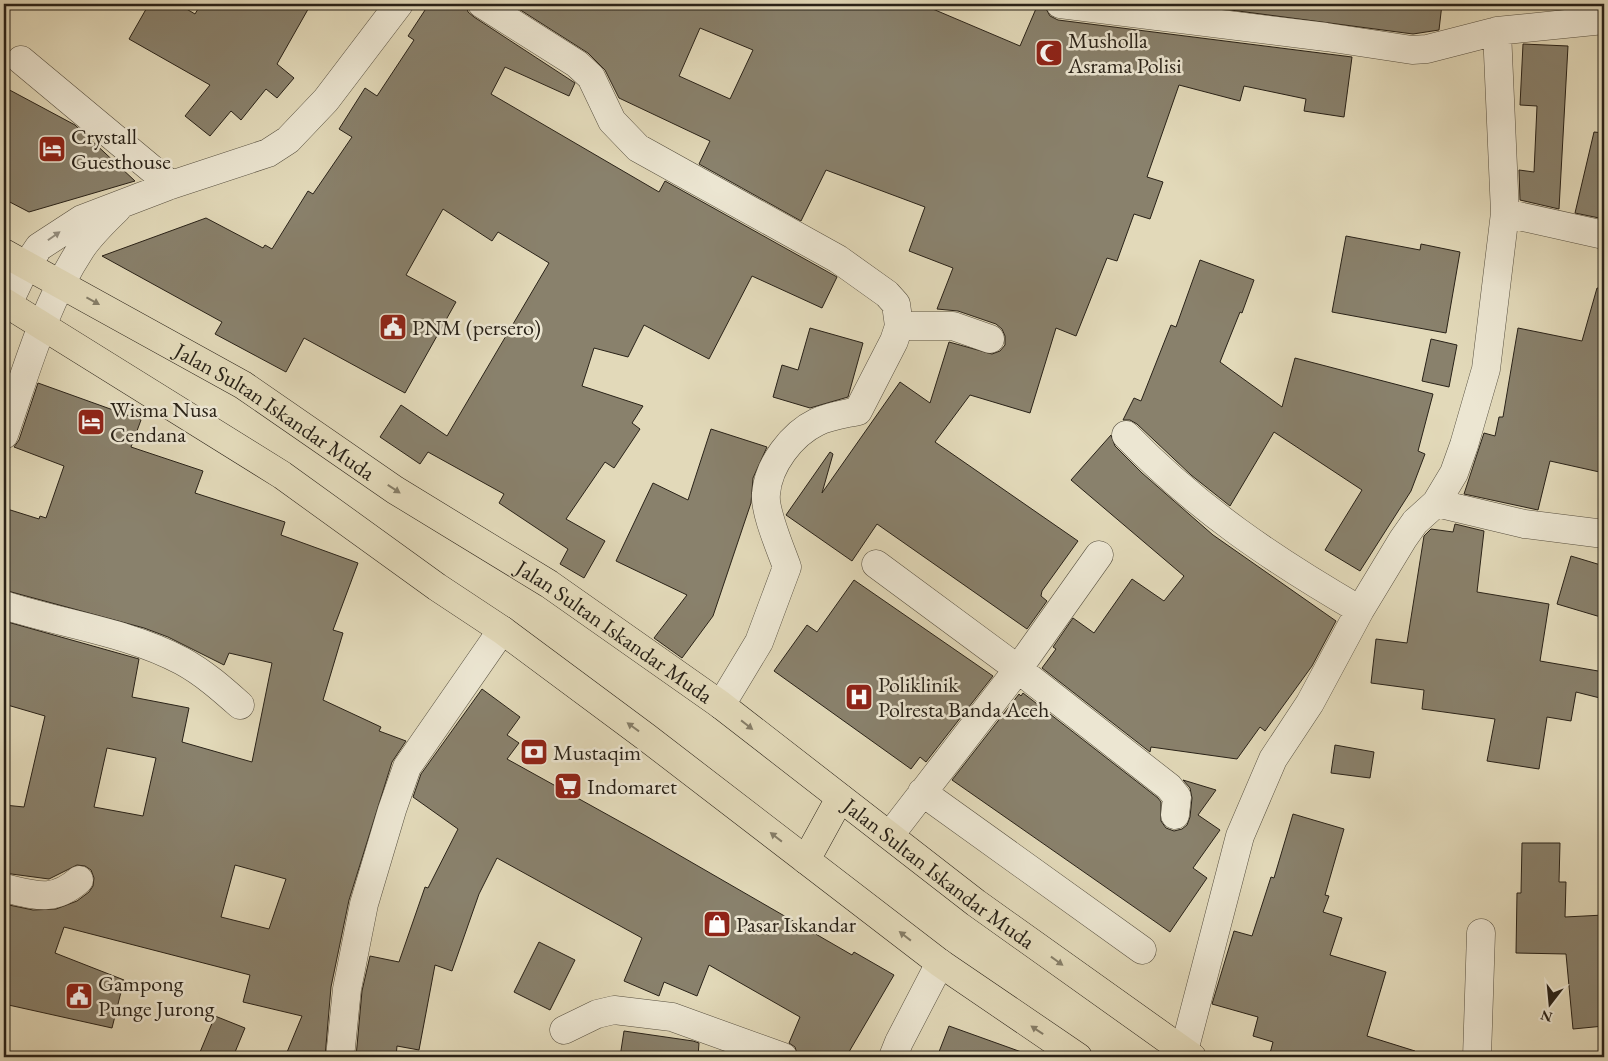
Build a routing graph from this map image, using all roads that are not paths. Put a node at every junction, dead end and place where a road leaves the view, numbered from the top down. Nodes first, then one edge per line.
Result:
1 (399, 4) edge
2 (482, 4) edge
3 (1060, 4) edge
4 (1604, 20) edge
5 (1497, 31) junction
6 (21, 60) dead end
7 (171, 185) junction
8 (121, 204) junction
9 (1505, 213) junction
10 (1604, 235) edge
11 (15, 259) edge
12 (61, 284) junction
13 (6, 303) edge
14 (42, 324) junction
15 (899, 326) junction
16 (990, 340) dead end
17 (4, 435) edge
18 (1126, 435) dead end
19 (1436, 503) junction
20 (1604, 534) edge
21 (1099, 555) dead end
22 (876, 564) dead end
23 (4, 605) edge
24 (1360, 610) junction
25 (502, 630) junction
26 (1018, 669) junction
27 (240, 705) dead end
28 (720, 705) junction
29 (922, 792) junction
30 (840, 798) junction
31 (1175, 815) dead end
32 (890, 835) junction
33 (806, 860) junction
34 (79, 880) dead end
35 (4, 888) edge
36 (1481, 933) dead end
37 (1142, 950) dead end
38 (940, 963) junction
39 (564, 1030) dead end
40 (1188, 1054) edge
41 (340, 1057) edge
42 (782, 1057) edge
43 (893, 1057) edge
44 (1078, 1057) edge
45 (1477, 1057) edge

1 - 7 street
2 - 15 street
3 - 5 street
4 - 5 street
5 - 9 street
6 - 7 street
7 - 8 street
11 -> 8 street
8 - 12 street
9 - 10 street
9 - 19 street
11 - 12 highway, Jalan Sultan Iskandar Muda
11 - 13 street
12 - 14 street
12 -> 28 highway, Jalan Sultan Iskandar Muda
13 - 14 highway
14 - 17 street
14 - 25 highway
15 - 16 street
15 - 28 street
18 - 24 street
19 - 20 street
19 - 24 street
21 - 26 street
22 - 26 street
23 - 27 street
24 - 40 street
33 -> 25 highway
25 - 41 street
26 - 29 street
26 - 31 street
28 -> 30 highway, Jalan Sultan Iskandar Muda
29 - 32 street
29 - 37 street
30 - 32 highway, Jalan Sultan Iskandar Muda
30 - 33 highway
32 -> 40 highway, Jalan Sultan Iskandar Muda
38 -> 33 highway
34 - 35 street
36 - 45 street
38 - 43 street
44 -> 38 highway
39 - 42 street

